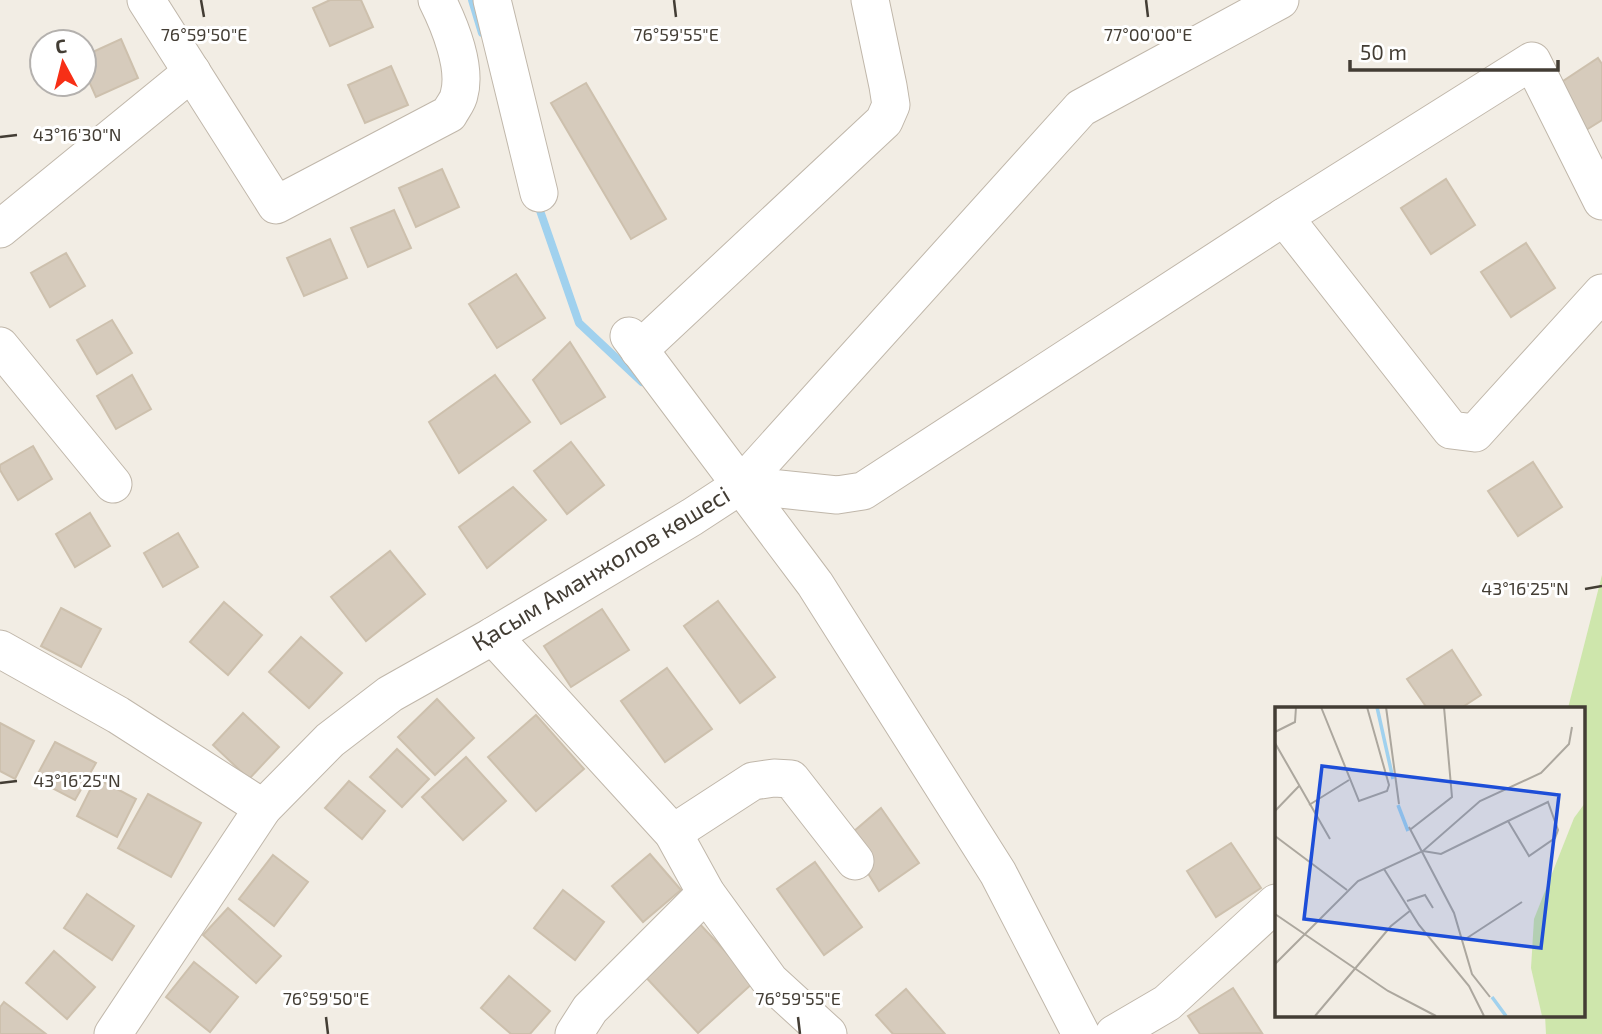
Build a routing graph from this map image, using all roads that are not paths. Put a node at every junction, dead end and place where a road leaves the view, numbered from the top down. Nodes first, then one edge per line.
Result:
1 (146, 0) edge
2 (437, 0) edge
3 (492, 0) edge
4 (870, 0) edge
5 (1280, 0) edge
6 (192, 72) junction
7 (539, 193) dead end
8 (1602, 201) edge
9 (1284, 217) junction
10 (0, 229) edge
11 (1602, 293) edge
12 (0, 346) edge
13 (113, 484) dead end
14 (737, 487) junction
15 (493, 636) junction
16 (0, 649) edge
17 (263, 808) junction
18 (673, 833) junction
19 (855, 861) dead end
20 (706, 893) junction
21 (1275, 904) edge
22 (113, 1034) edge
23 (574, 1034) edge
24 (828, 1034) edge
25 (1081, 1034) edge
26 (1114, 1034) edge

1 - 6 street
2 - 6 street
3 - 7 street
4 - 14 street
5 - 14 street, Қасым Аманжолов көшесі
6 - 10 street
8 - 9 street
9 - 11 street
9 - 14 street
12 - 13 street
14 - 15 street, Қасым Аманжолов көшесі
14 - 25 street
15 - 17 street, Қасым Аманжолов көшесі
15 - 18 street
16 - 17 street
17 - 22 street, Қасым Аманжолов көшесі
18 - 19 street
18 - 20 street
20 - 23 street
20 - 24 street
21 - 26 street

